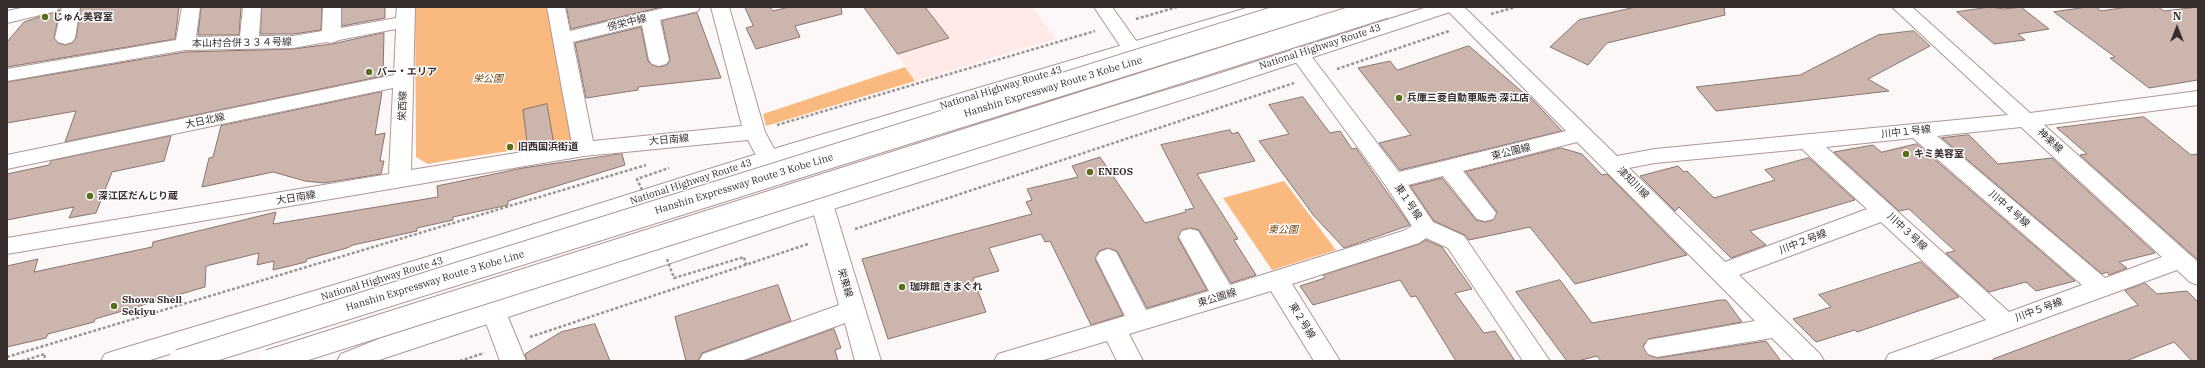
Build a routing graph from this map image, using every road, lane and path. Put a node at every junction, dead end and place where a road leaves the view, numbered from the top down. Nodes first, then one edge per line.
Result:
1 (50, 7) edge
2 (71, 7) edge
3 (191, 7) edge
4 (252, 7) edge
5 (332, 7) edge
6 (556, 7) edge
7 (691, 7) edge
8 (720, 7) edge
9 (1103, 7) edge
10 (1177, 7) edge
11 (1270, 7) edge
12 (1309, 7) edge
13 (1385, 7) edge
14 (1446, 7) edge
15 (1516, 7) edge
16 (1901, 7) edge
17 (1460, 14) edge
18 (9, 15) edge
19 (405, 15) edge
20 (650, 17) junction
21 (1114, 26) junction
22 (331, 37) junction
23 (65, 38) dead end
24 (562, 39) junction
25 (249, 42) junction
26 (185, 44) junction
27 (1132, 49) junction
28 (1299, 53) junction
29 (659, 60) dead end
30 (7, 75) edge
31 (1317, 76) junction
32 (404, 79) junction
33 (2198, 98) edge
34 (2027, 120) junction
35 (1918, 131) junction
36 (754, 132) junction
37 (1582, 134) junction
38 (1808, 142) junction
39 (584, 149) junction
40 (768, 158) junction
41 (7, 162) edge
42 (652, 163) dead end
43 (1613, 164) junction
44 (1447, 168) junction
45 (400, 180) junction
46 (1394, 181) junction
47 (822, 204) junction
48 (1884, 212) junction
49 (1485, 213) dead end
50 (1425, 228) junction
51 (831, 237) junction
52 (1190, 237) dead end
53 (7, 246) edge
54 (1108, 258) dead end
55 (746, 265) junction
56 (2190, 265) edge
57 (712, 267) dead end
58 (1723, 272) junction
59 (1277, 280) junction
60 (2101, 288) junction
61 (1224, 296) junction
62 (853, 310) junction
63 (494, 312) junction
64 (1140, 321) junction
65 (2005, 323) junction
66 (1778, 327) junction
67 (1114, 329) junction
68 (1657, 347) dead end
69 (510, 353) edge
70 (7, 357) edge
71 (22, 361) edge
72 (44, 361) edge
73 (114, 361) edge
74 (179, 361) edge
75 (269, 361) edge
76 (350, 361) edge
77 (460, 361) edge
78 (712, 361) edge
79 (868, 361) edge
80 (1007, 361) edge
81 (1130, 361) edge
82 (1327, 361) edge
83 (1537, 361) edge
84 (1811, 361) edge
85 (1898, 361) edge

1 - 18 main road
2 - 23 main road
3 - 26 main road
4 - 25 main road
5 - 22 main road
6 - 24 main road
7 - 20 main road, 傍栄中線
8 - 36 main road
9 - 21 main road
10 - 21 path
11 - 27 main road, National Highway Route 43
12 - 74 main road, Hanshin Expressway Route 3 Kobe Line, bridge
13 - 75 main road, bridge
14 - 28 main road, National Highway Route 43
15 - 17 path
16 - 34 main road, 神楽線
17 - 31 path
17 - 37 main road, 津知川線
19 - 22 main road, 本山村合併３３４号線
19 - 32 main road, 栄西線
20 - 24 main road, 傍栄中線
20 - 29 main road
21 - 27 main road
21 - 36 path
22 - 25 main road, 本山村合併３３４号線
24 - 39 main road
25 - 26 main road, 本山村合併３３４号線
26 - 30 main road, 本山村合併３３４号線
27 - 40 main road, National Highway Route 43
28 - 31 main road, 東１号線
28 - 47 main road, National Highway Route 43
31 - 46 main road, 東１号線
31 - 51 path
32 - 41 main road, 大日北線
32 - 45 main road, 栄西線
33 - 34 main road, 川中１号線
34 - 35 main road, 川中１号線
34 - 56 main road, 神楽線
35 - 38 main road, 川中１号線
35 - 60 main road, 川中４号線
36 - 39 main road, 大日南線
36 - 40 main road
37 - 43 main road, 津知川線
37 - 44 main road, 東公園線
38 - 43 main road, 川中１号線
38 - 48 main road, 川中３号線
39 - 45 main road, 大日南線
40 - 73 main road, National Highway Route 43
42 - 70 path
43 - 58 main road, 津知川線
44 - 46 main road, 東公園線
44 - 49 main road
45 - 53 main road, 大日南線
46 - 50 main road, 東１号線
47 - 51 main road, 栄東線
47 - 63 main road, National Highway Route 43
48 - 58 main road, 川中２号線
48 - 65 main road, 川中３号線
50 - 59 main road, 東公園線
50 - 83 main road, 東１号線
51 - 55 path
51 - 62 main road, 栄東線
52 - 61 main road
54 - 64 main road
55 - 57 path
55 - 69 path
56 - 60 main road, 川中５号線
58 - 66 main road, 津知川線
59 - 61 main road, 東公園線
59 - 82 main road, 東２号線
60 - 65 main road, 川中５号線
61 - 64 main road, 東公園線
62 - 78 main road
62 - 79 main road, 栄東線
63 - 69 main road
63 - 76 main road, National Highway Route 43
64 - 67 main road, 東公園線
65 - 85 main road, 川中５号線
66 - 68 main road
66 - 84 main road, 津知川線
67 - 80 main road, 東公園線
67 - 81 main road
69 - 77 path
71 - 72 path

